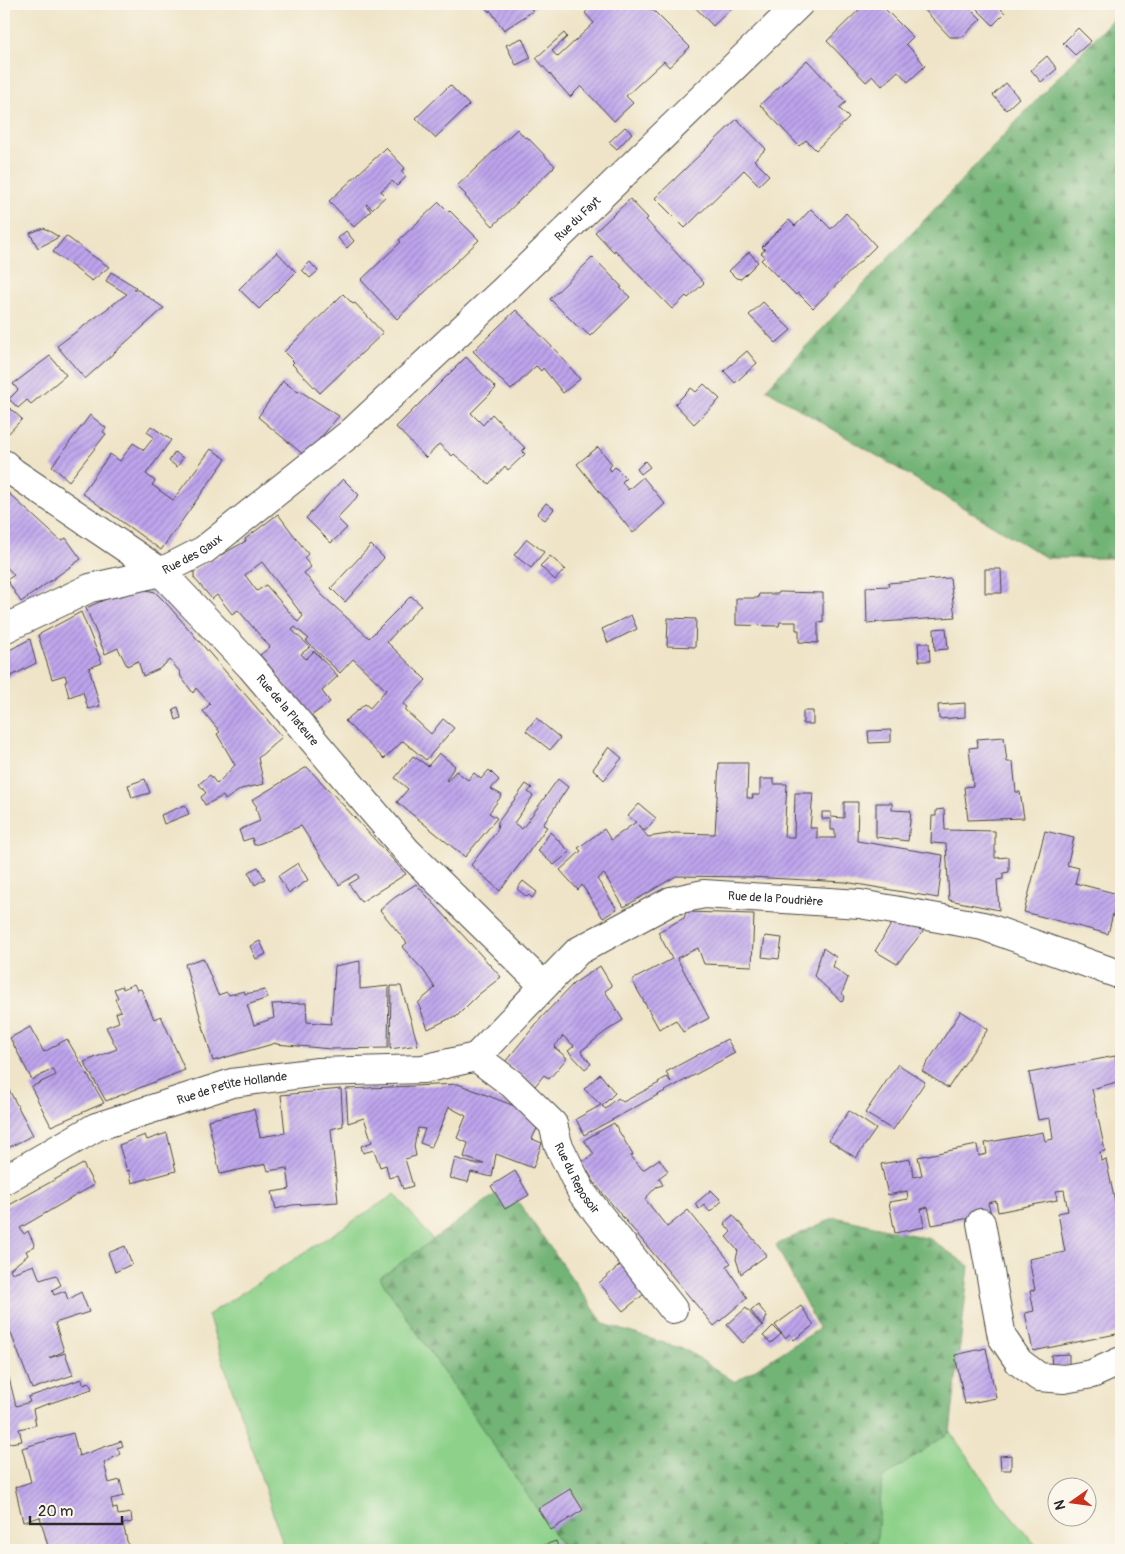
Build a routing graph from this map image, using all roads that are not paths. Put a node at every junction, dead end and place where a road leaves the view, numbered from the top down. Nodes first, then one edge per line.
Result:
1 (799, 4) edge
2 (353, 431) joint
3 (4, 464) edge
4 (161, 572) junction
5 (4, 629) edge
6 (1121, 975) edge
7 (544, 986) junction
8 (476, 1057) junction
9 (4, 1180) edge
10 (981, 1223) dead end
11 (673, 1309) dead end
12 (1121, 1361) edge

1 - 2 street, Rue du Fayt
2 - 4 street, Rue des Gaux
3 - 4 street, Rue de la Plateure
4 - 5 street, Rue des Gaux
4 - 7 street, Rue de la Plateure
6 - 7 street, Rue de la Poudrière
7 - 8 street, Rue de la Poudrière
8 - 9 street, Rue de Petite Hollande
8 - 11 street, Rue du Reposoir
10 - 12 street

